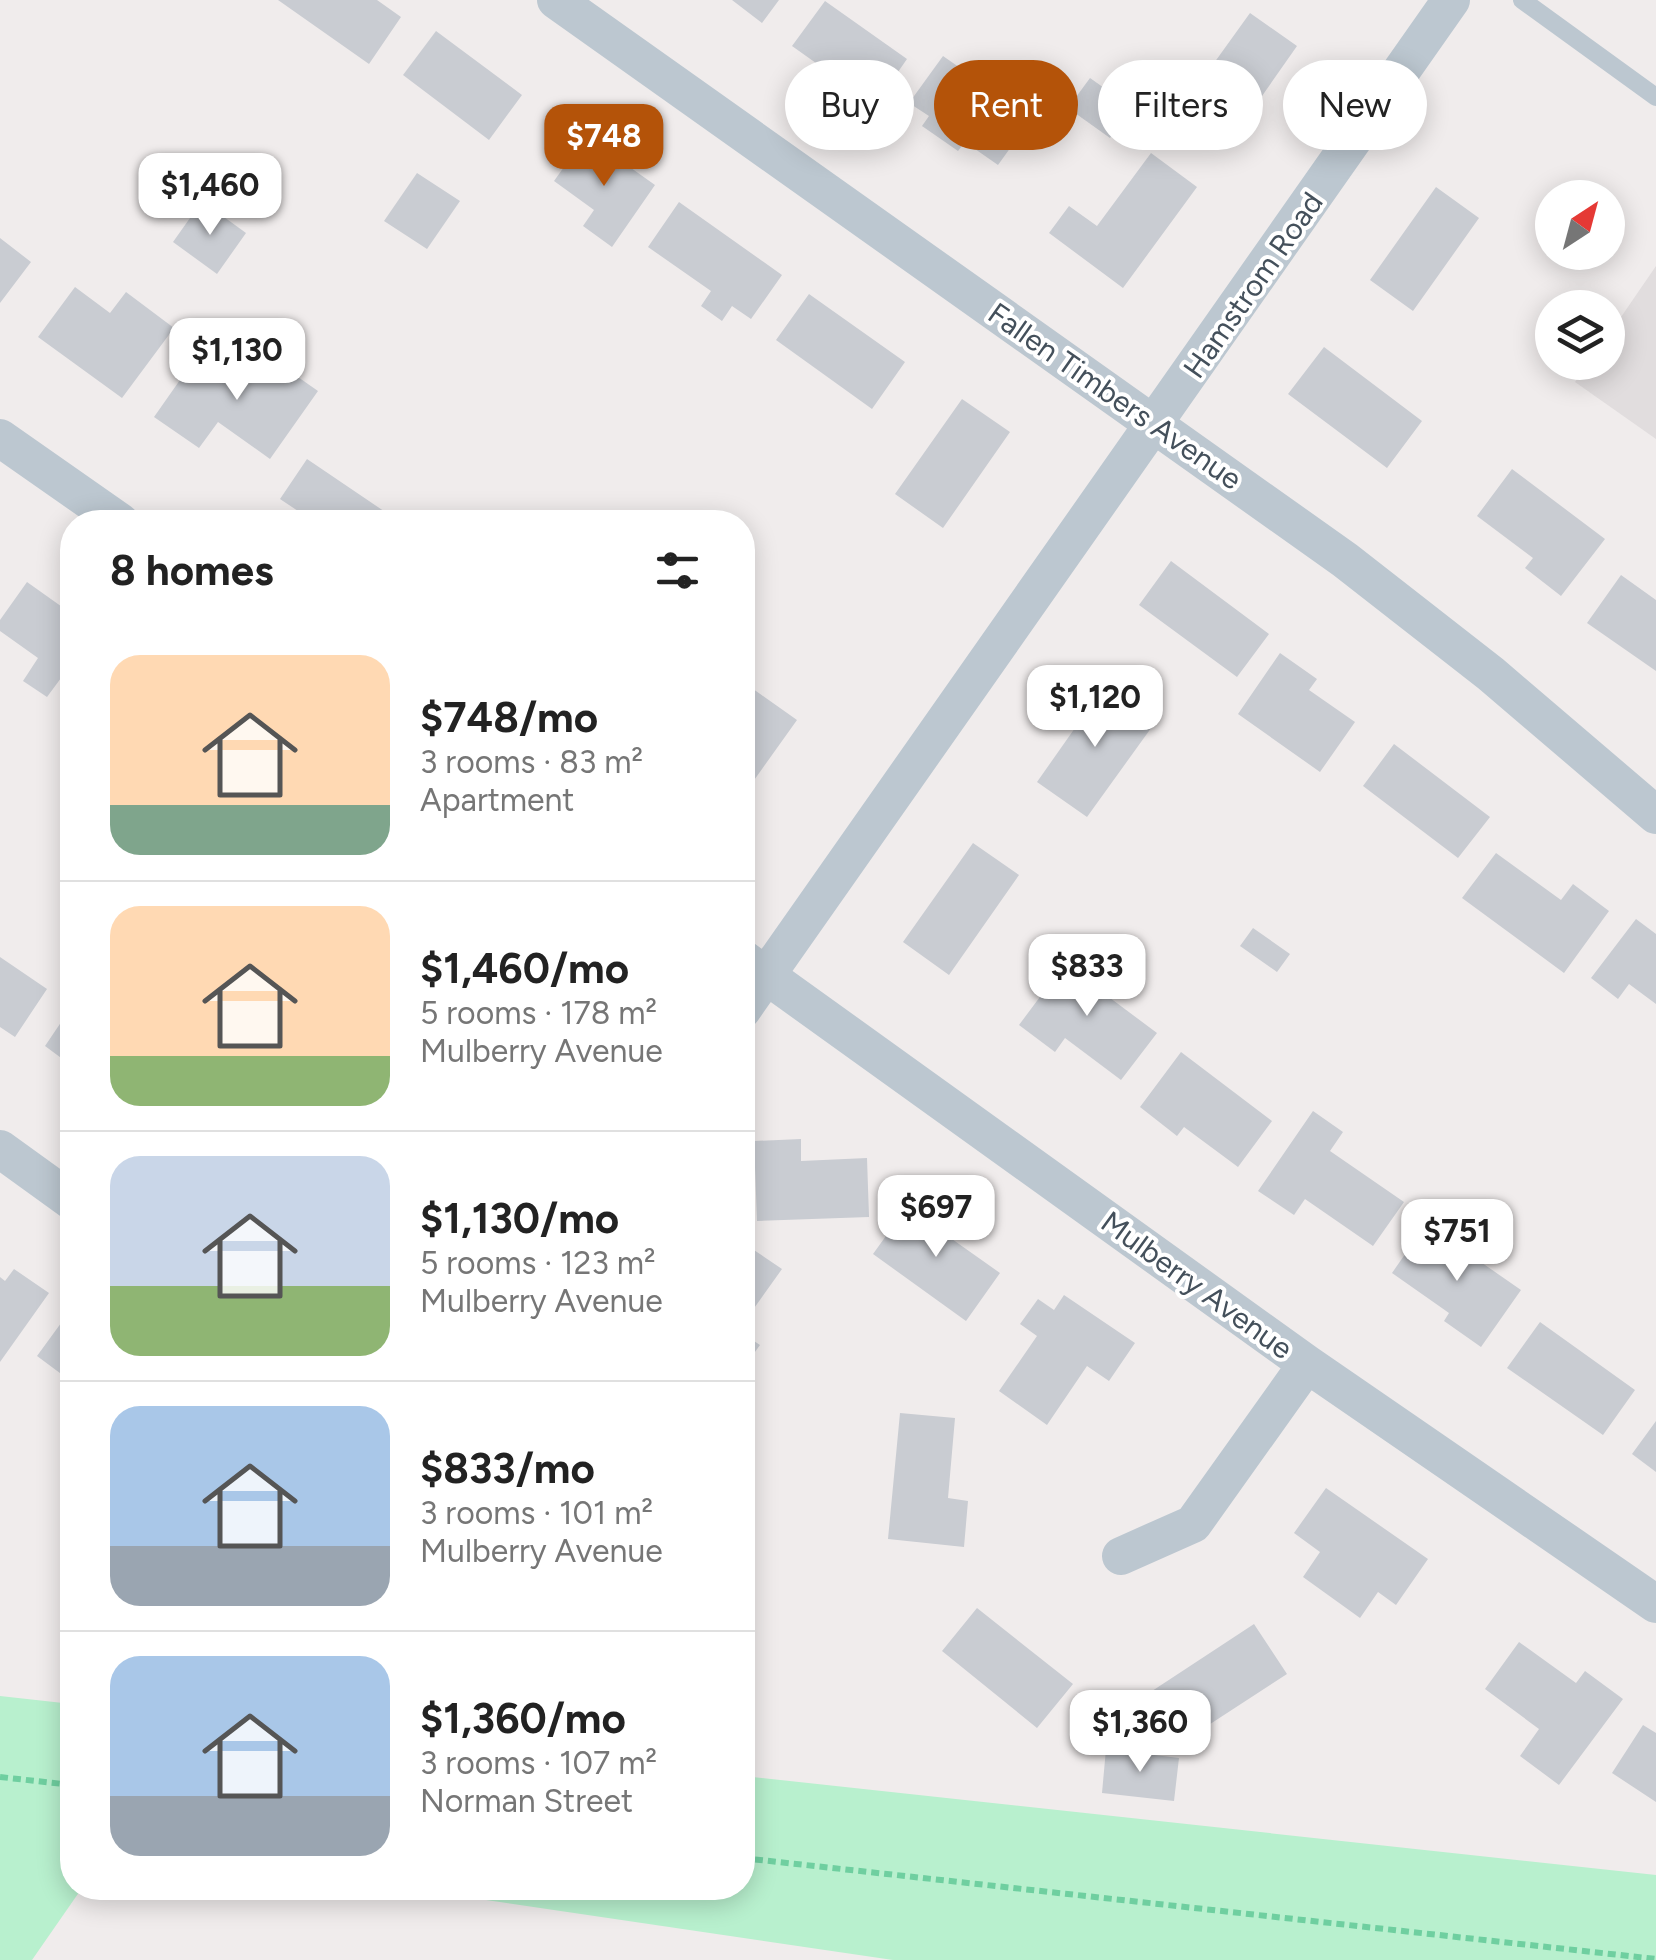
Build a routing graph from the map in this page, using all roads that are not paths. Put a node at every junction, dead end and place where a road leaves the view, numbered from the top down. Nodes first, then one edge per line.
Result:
1 (556, 0) edge
2 (1451, 0) edge
3 (1522, 0) edge
4 (1656, 97) edge
5 (1156, 425) junction
6 (0, 438) edge
7 (103, 510) edge
8 (1656, 814) edge
9 (755, 967) edge
10 (0, 1149) edge
11 (60, 1192) edge
12 (1308, 1364) junction
13 (1122, 1556) dead end
14 (1656, 1604) edge

1 - 5 street, Fallen Timbers Avenue
2 - 5 street, Hamstrom Road
3 - 4 lane
5 - 8 street, Fallen Timbers Avenue
5 - 9 street, Hamstrom Road
6 - 7 street
9 - 12 street, Mulberry Avenue
10 - 11 street
12 - 13 street
12 - 14 street, Mulberry Avenue

